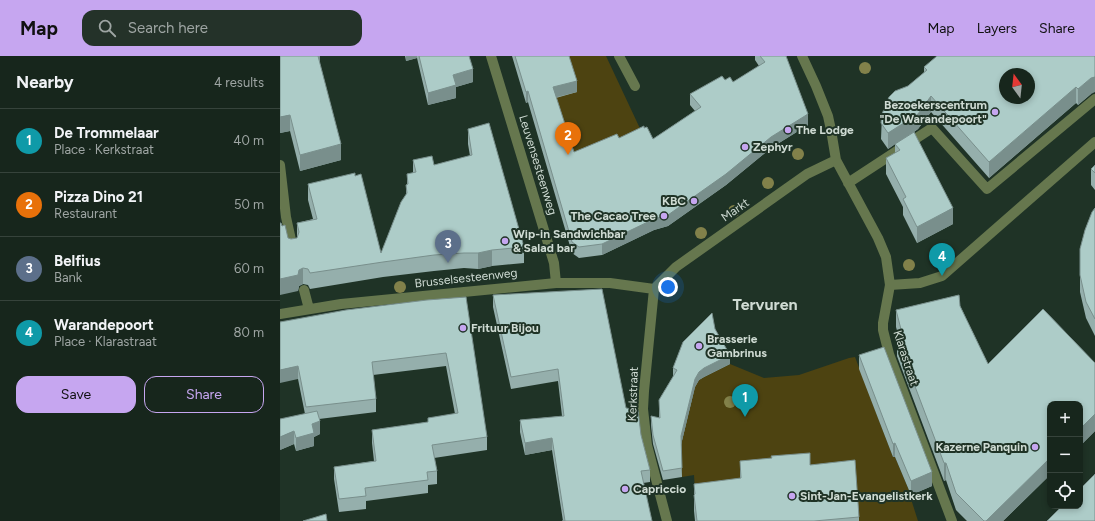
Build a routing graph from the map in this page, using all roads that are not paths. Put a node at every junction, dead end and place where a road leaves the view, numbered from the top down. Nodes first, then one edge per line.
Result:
1 (491, 56) edge
2 (619, 56) edge
3 (802, 56) edge
4 (635, 86) dead end
5 (1095, 99) edge
6 (1095, 142) edge
7 (836, 160) junction
8 (280, 164) edge
9 (848, 183) junction
10 (293, 249) edge
11 (556, 283) junction
12 (890, 285) junction
13 (654, 289) junction
14 (304, 290) dead end
15 (309, 309) junction
16 (280, 314) edge
17 (667, 521) edge
18 (952, 521) edge

1 - 11 street, Leuvensesteenweg
2 - 4 street
3 - 7 street, Klarastraat
5 - 9 street
6 - 12 street
7 - 9 street, Klarastraat
7 - 13 street, Markt
8 - 10 street
9 - 12 street, Klarastraat
11 - 13 street, Brusselsesteenweg
11 - 15 street, Brusselsesteenweg
12 - 18 street, Klarastraat
13 - 17 street, Kerkstraat
14 - 15 street
15 - 16 street, Brusselsesteenweg

